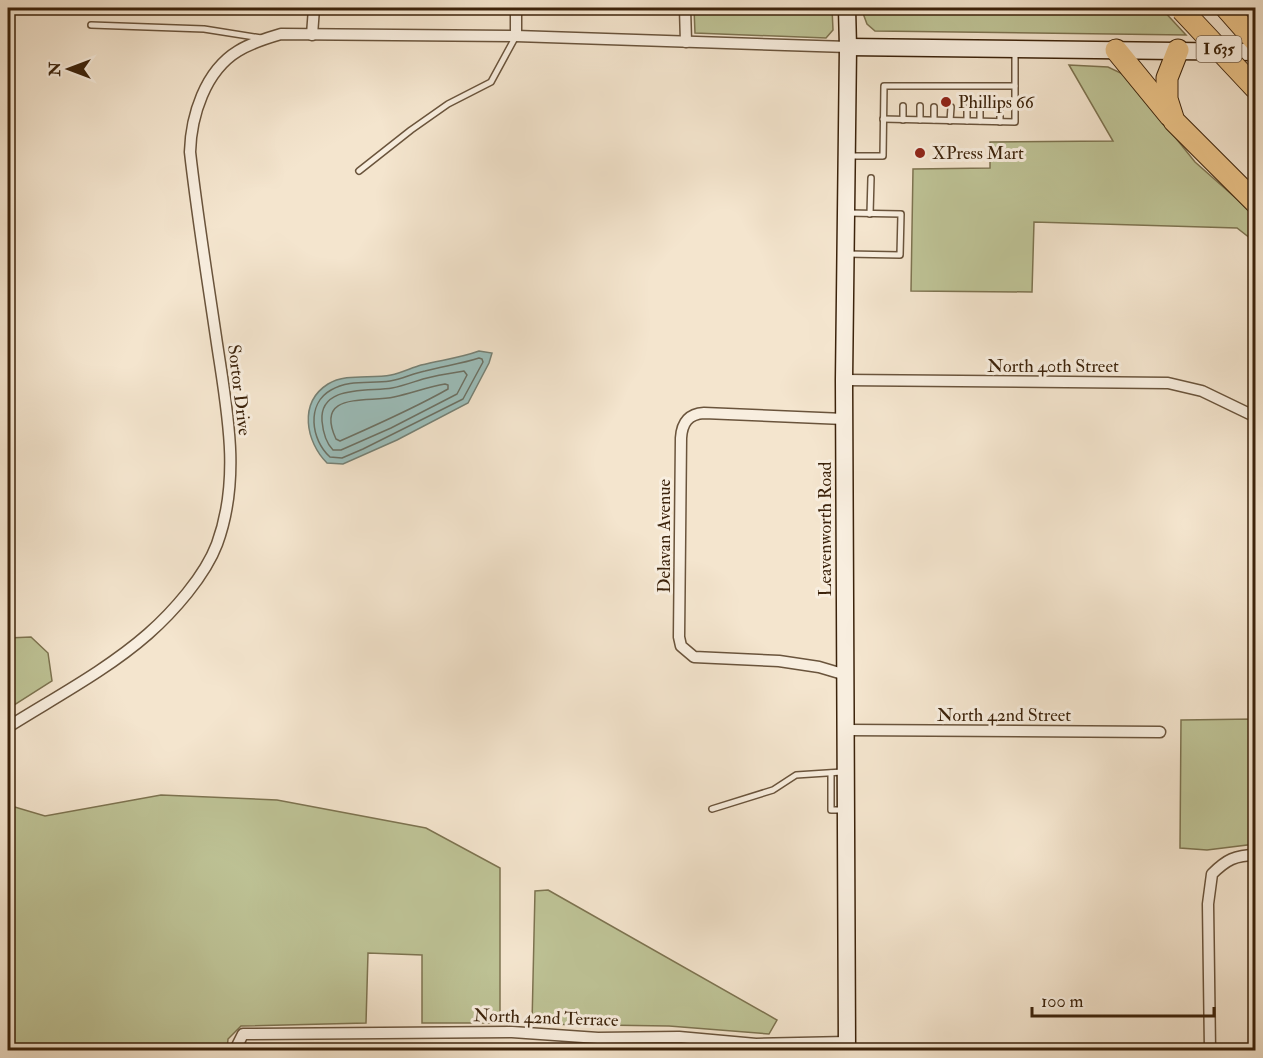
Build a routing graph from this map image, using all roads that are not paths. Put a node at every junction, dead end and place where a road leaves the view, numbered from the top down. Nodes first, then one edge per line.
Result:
1 (315, 8) edge
2 (516, 8) edge
3 (686, 8) edge
4 (847, 8) edge
5 (1226, 8) edge
6 (1181, 9) edge
7 (91, 25) dead end
8 (312, 35) junction
9 (516, 36) junction
10 (266, 39) junction
11 (686, 42) junction
12 (1256, 42) edge
13 (848, 46) junction
14 (1015, 49) junction
15 (1116, 50) junction
16 (1178, 50) junction
17 (1256, 52) edge
18 (904, 86) junction
19 (921, 86) junction
20 (934, 86) junction
21 (951, 86) junction
22 (967, 86) junction
23 (981, 86) junction
24 (1001, 86) junction
25 (1015, 86) junction
26 (1256, 89) edge
27 (904, 93) dead end
28 (921, 93) dead end
29 (934, 94) dead end
30 (951, 94) dead end
31 (967, 94) dead end
32 (980, 94) dead end
33 (1000, 95) dead end
34 (903, 106) dead end
35 (920, 106) dead end
36 (934, 106) dead end
37 (951, 107) dead end
38 (967, 108) dead end
39 (980, 108) dead end
40 (1000, 108) dead end
41 (883, 119) junction
42 (903, 120) junction
43 (920, 120) junction
44 (934, 120) junction
45 (950, 121) junction
46 (967, 121) junction
47 (980, 122) junction
48 (1000, 122) junction
49 (1174, 122) junction
50 (847, 156) junction
51 (359, 171) dead end
52 (872, 178) dead end
53 (1256, 203) edge
54 (846, 213) junction
55 (870, 214) junction
56 (845, 254) junction
57 (844, 380) junction
58 (1256, 417) edge
59 (844, 419) junction
60 (846, 675) junction
61 (8, 727) edge
62 (847, 730) junction
63 (1160, 732) dead end
64 (839, 772) junction
65 (712, 809) dead end
66 (1256, 855) edge
67 (847, 1046) edge
68 (235, 1050) edge
69 (1210, 1050) edge

1 - 8 street
2 - 9 street
3 - 11 street
4 - 13 main road, Leavenworth Road
5 - 12 highway, I 635
6 - 26 highway, I 635, bridge
7 - 10 lane
8 - 9 street, Sortor Drive
8 - 10 street, Sortor Drive
9 - 11 street, Sortor Drive
9 - 51 lane
10 - 61 street, Sortor Drive
11 - 13 street, Sortor Drive
13 - 14 main road
13 - 50 main road, Leavenworth Road
14 - 15 main road
14 - 25 lane
15 - 16 main road
15 - 49 highway
16 - 17 main road
16 - 49 highway
18 - 19 lane
18 - 27 lane
18 - 41 lane
19 - 20 lane
19 - 28 lane
20 - 21 lane
20 - 29 lane
21 - 22 lane
21 - 30 lane
22 - 23 lane
22 - 31 lane
23 - 24 lane
23 - 32 lane
24 - 25 lane
24 - 33 lane
25 - 48 lane
34 - 42 lane
35 - 43 lane
36 - 44 lane
37 - 45 lane
38 - 46 lane
39 - 47 lane
40 - 48 lane
41 - 42 lane
41 - 50 lane
42 - 43 lane
43 - 44 lane
44 - 45 lane
45 - 46 lane
46 - 47 lane
47 - 48 lane
49 - 53 highway
50 - 54 main road, Leavenworth Road
52 - 55 lane
54 - 55 lane
54 - 56 main road, Leavenworth Road
55 - 56 lane
56 - 57 main road, Leavenworth Road
57 - 58 street, North 40th Street
57 - 59 main road, Leavenworth Road
59 - 60 main road, Leavenworth Road
59 - 60 street, Delavan Avenue
60 - 62 main road, Leavenworth Road
62 - 63 street, North 42nd Street
62 - 64 main road, Leavenworth Road
64 - 65 lane
64 - 67 main road, Leavenworth Road
66 - 69 street
67 - 68 street, North 42nd Terrace

